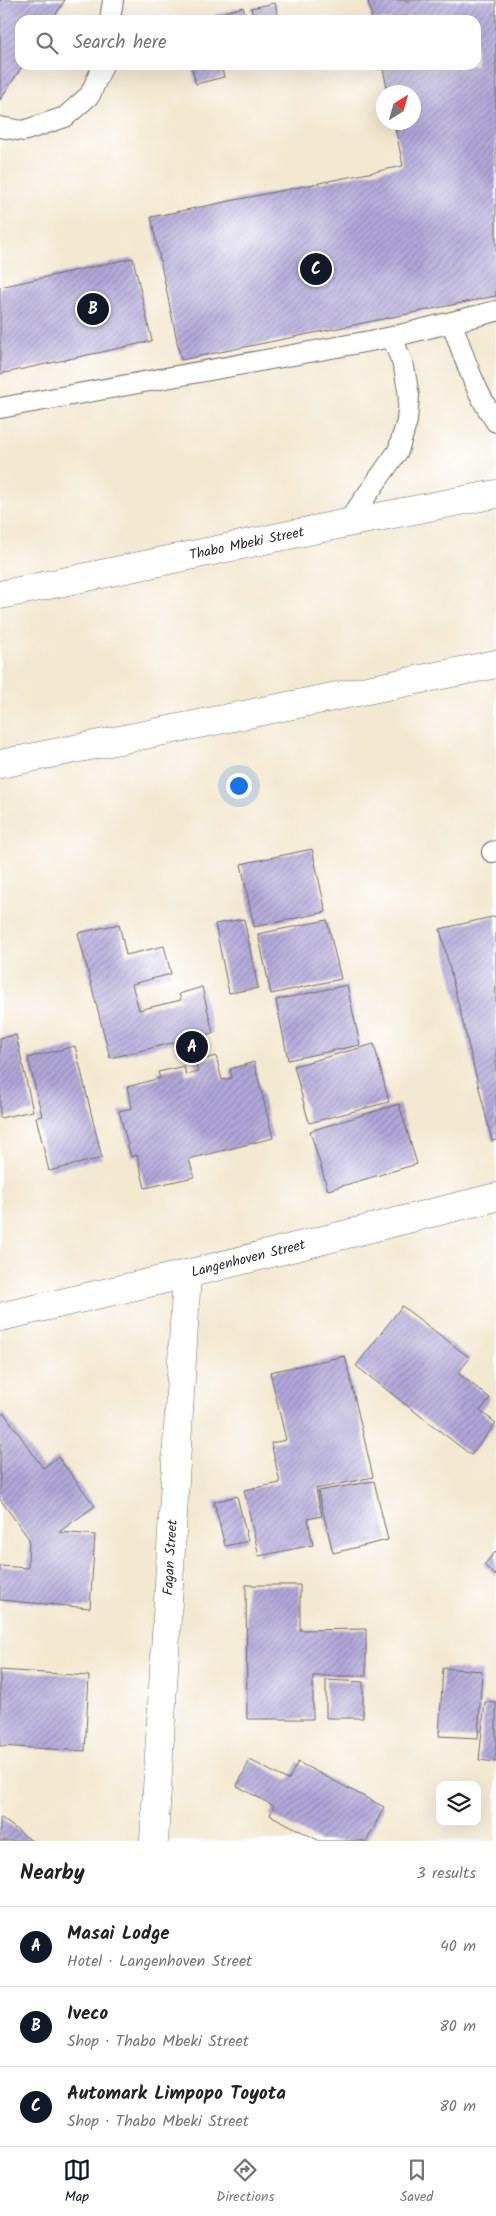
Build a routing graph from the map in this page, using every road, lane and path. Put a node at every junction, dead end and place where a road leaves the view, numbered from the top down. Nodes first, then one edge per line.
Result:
1 (113, 0) edge
2 (111, 15) edge
3 (100, 70) edge
4 (0, 126) edge
5 (496, 312) edge
6 (452, 323) junction
7 (392, 337) junction
8 (0, 408) edge
9 (496, 422) edge
10 (496, 494) edge
11 (347, 523) junction
12 (0, 595) edge
13 (496, 664) edge
14 (0, 764) edge
15 (496, 1197) edge
16 (187, 1274) junction
17 (0, 1317) edge
18 (154, 1841) edge

1 - 2 lane
3 - 4 lane
5 - 6 lane
6 - 7 lane
6 - 9 lane
7 - 8 lane
7 - 11 lane
10 - 11 street, Thabo Mbeki Street
11 - 12 street, Thabo Mbeki Street
13 - 14 street
15 - 16 street, Langenhoven Street
16 - 17 street, Langenhoven Street
16 - 18 street, Fagan Street

